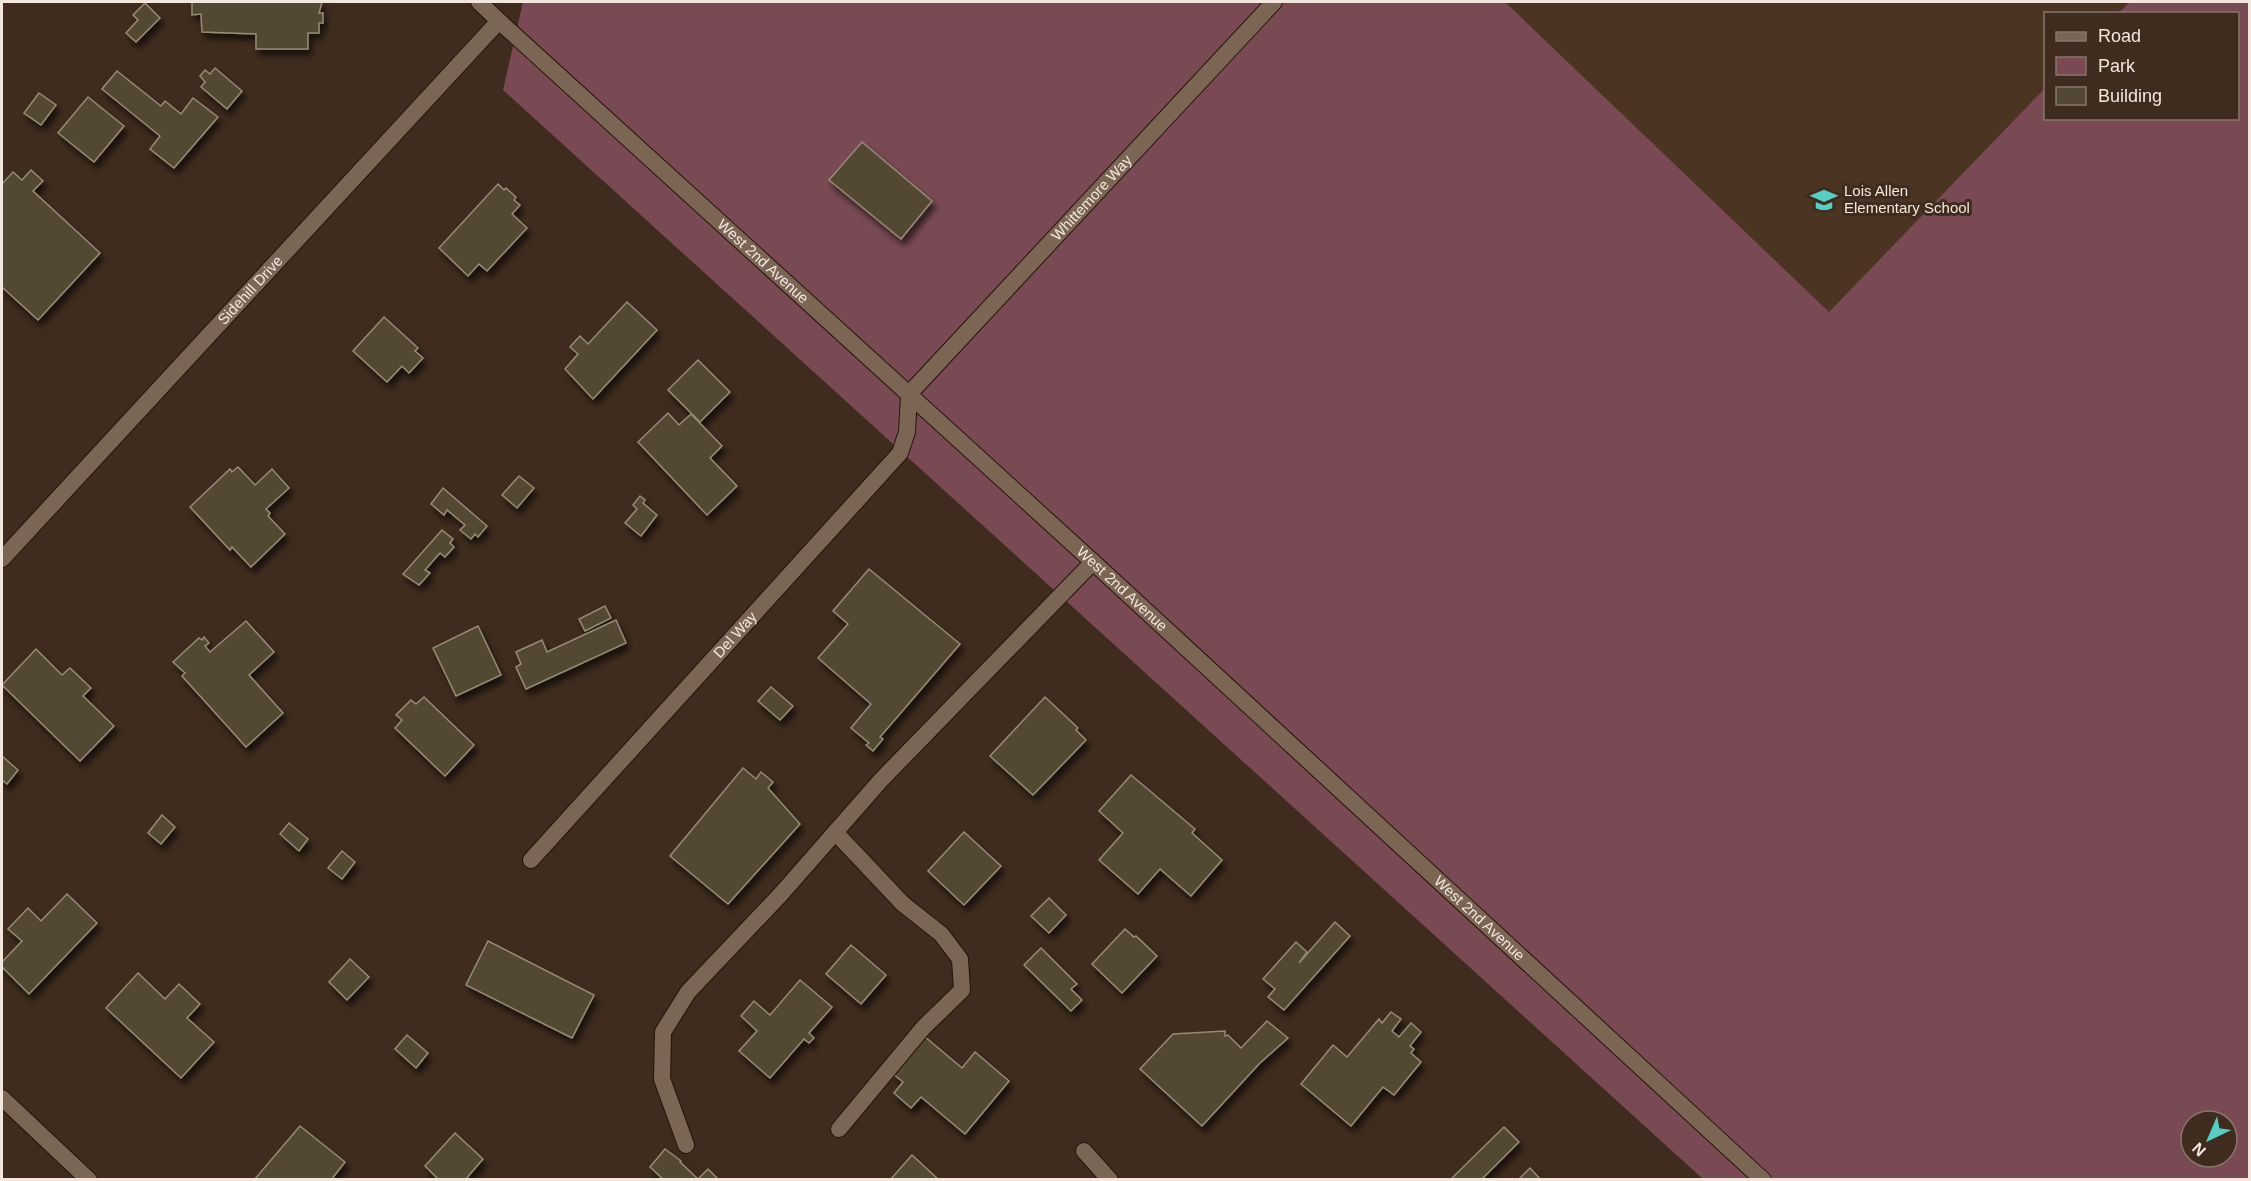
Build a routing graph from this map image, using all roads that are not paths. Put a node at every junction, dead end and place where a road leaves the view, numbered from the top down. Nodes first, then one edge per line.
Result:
1 (479, 2) edge
2 (1274, 2) edge
3 (499, 21) junction
4 (909, 394) junction
5 (2, 559) edge
6 (1093, 562) junction
7 (835, 832) junction
8 (531, 860) dead end
9 (2, 1098) edge
10 (839, 1129) dead end
11 (686, 1145) dead end
12 (1084, 1152) dead end
13 (89, 1179) edge
14 (1110, 1179) edge
15 (1763, 1179) edge

1 - 3 street, West 2nd Avenue
2 - 4 street, Whittemore Way
3 - 4 street, West 2nd Avenue
3 - 5 street, Sidehill Drive
4 - 6 street, West 2nd Avenue
4 - 8 street, Del Way
6 - 7 street
6 - 15 street, West 2nd Avenue
7 - 10 street
7 - 11 street
9 - 13 street
12 - 14 street

